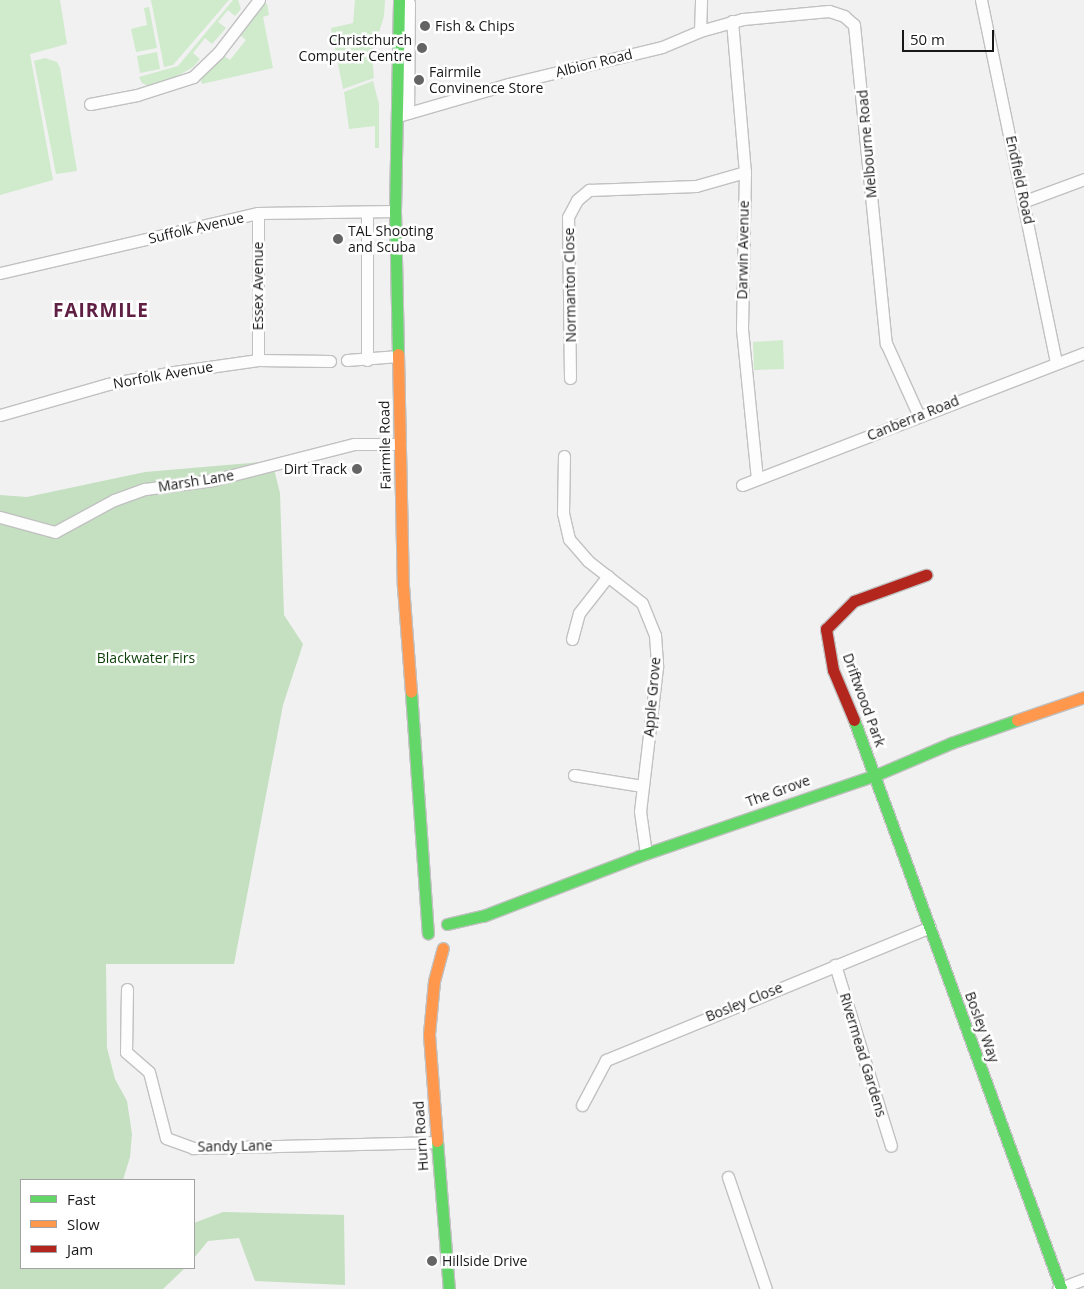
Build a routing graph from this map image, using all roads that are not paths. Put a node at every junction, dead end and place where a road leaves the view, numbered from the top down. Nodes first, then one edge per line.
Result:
1 (259, 0) edge
2 (399, 0) edge
3 (406, 0) edge
4 (701, 0) edge
5 (981, 0) edge
6 (732, 21) junction
7 (700, 31) junction
8 (90, 104) dead end
9 (403, 114) junction
10 (745, 172) junction
11 (1084, 179) edge
12 (1025, 201) junction
13 (395, 211) junction
14 (367, 212) junction
15 (258, 213) junction
16 (0, 273) edge
17 (1084, 353) edge
18 (398, 356) junction
19 (258, 360) junction
20 (347, 360) dead end
21 (368, 360) junction
22 (330, 361) dead end
23 (1056, 361) junction
24 (570, 378) dead end
25 (0, 415) edge
26 (919, 416) junction
27 (400, 444) junction
28 (564, 456) dead end
29 (757, 478) junction
30 (742, 485) dead end
31 (0, 517) edge
32 (926, 575) dead end
33 (608, 576) junction
34 (572, 639) dead end
35 (1084, 697) edge
36 (574, 775) dead end
37 (876, 776) junction
38 (642, 786) junction
39 (646, 854) junction
40 (423, 888) junction
41 (483, 916) junction
42 (443, 923) junction
43 (930, 927) junction
44 (453, 937) junction
45 (430, 939) junction
46 (443, 948) junction
47 (835, 964) junction
48 (434, 981) junction
49 (127, 990) dead end
50 (582, 1106) dead end
51 (436, 1142) junction
52 (891, 1146) dead end
53 (728, 1177) dead end
54 (1084, 1279) edge
55 (449, 1289) edge
56 (766, 1289) edge
57 (1059, 1289) edge

1 - 8 street
2 - 9 street, Fairmile Road
3 - 9 street
4 - 7 street
5 - 12 street, Endfield Road
6 - 7 street, Melbourne Road
6 - 10 street, Darwin Avenue
6 - 26 street, Melbourne Road
7 - 9 street, Albion Road
9 - 13 street, Fairmile Road
10 - 24 street, Normanton Close
10 - 29 street, Darwin Avenue
11 - 12 street
12 - 23 street, Endfield Road
13 - 14 street, Suffolk Avenue
13 - 18 street, Fairmile Road
14 - 15 street, Suffolk Avenue
14 - 21 street
15 - 16 street, Suffolk Avenue
15 - 19 street, Essex Avenue
17 - 23 street, Canberra Road
18 - 21 street
18 - 27 street, Fairmile Road
19 - 22 street, Norfolk Avenue
19 - 25 street, Norfolk Avenue
20 - 21 street
23 - 26 street, Canberra Road
26 - 29 street, Canberra Road
27 - 31 street, Marsh Lane
27 - 40 street, Fairmile Road
28 - 33 street, Apple Grove
29 - 30 street, Canberra Road
32 - 37 street, Driftwood Park
33 - 34 street
33 - 38 street, Apple Grove
35 - 37 street, The Grove
36 - 38 street
37 - 39 street, The Grove
37 - 43 street, Bosley Way
38 - 39 street, Apple Grove
39 - 41 street, The Grove
40 - 42 street, Fairmile Road
40 - 45 street, Fairmile Road
41 - 42 street, The Grove
41 - 44 street, The Grove
42 - 44 street, Fairmile Road
42 - 45 street
43 - 47 street, Bosley Close
43 - 57 street, Bosley Way
44 - 46 street, The Grove
45 - 46 street
45 - 48 street, Hurn Road
46 - 48 street, Hurn Road
47 - 50 street, Bosley Close
47 - 52 street, Rivermead Gardens
48 - 51 street, Hurn Road
49 - 51 street, Sandy Lane
51 - 55 street, Hurn Road
53 - 56 street
54 - 57 street

